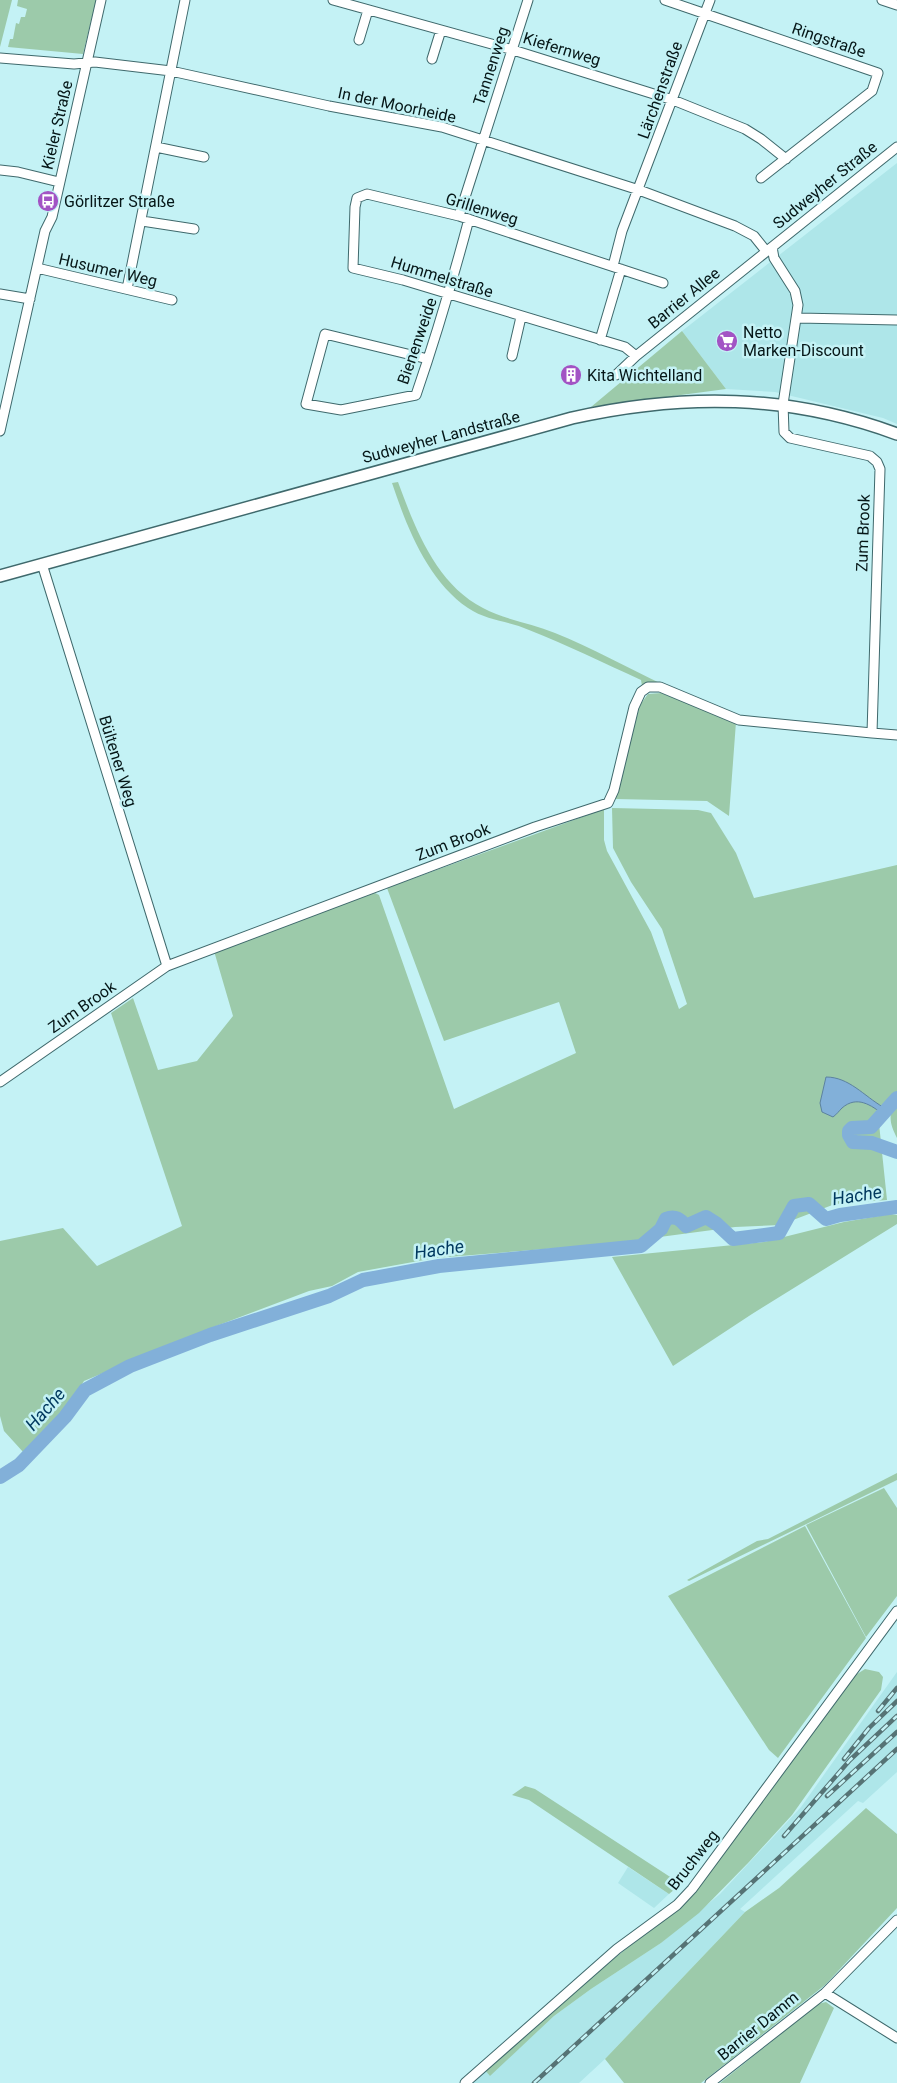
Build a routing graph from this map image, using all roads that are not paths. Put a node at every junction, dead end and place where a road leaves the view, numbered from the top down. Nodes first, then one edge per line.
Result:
1 (101, 0) edge
2 (185, 0) edge
3 (333, 0) edge
4 (528, 0) edge
5 (665, 0) edge
6 (710, 0) edge
7 (882, 0) edge
8 (897, 5) edge
9 (368, 10) junction
10 (705, 13) junction
11 (441, 30) junction
12 (358, 40) dead end
13 (513, 50) junction
14 (0, 58) edge
15 (432, 59) dead end
16 (86, 62) junction
17 (171, 71) junction
18 (673, 100) junction
19 (483, 140) junction
20 (156, 147) junction
21 (897, 147) edge
22 (204, 157) dead end
23 (786, 159) junction
24 (0, 170) edge
25 (761, 178) dead end
26 (59, 182) junction
27 (639, 190) junction
28 (459, 216) junction
29 (469, 220) junction
30 (142, 221) junction
31 (194, 229) dead end
32 (769, 249) junction
33 (617, 267) junction
34 (37, 268) junction
35 (353, 268) joint
36 (663, 284) dead end
37 (127, 289) junction
38 (0, 294) edge
39 (449, 294) junction
40 (30, 299) junction
41 (172, 300) dead end
42 (521, 318) junction
43 (798, 318) junction
44 (897, 320) edge
45 (600, 340) junction
46 (512, 356) dead end
47 (636, 356) junction
48 (428, 359) junction
49 (616, 374) dead end
50 (783, 404) junction
51 (0, 431) edge
52 (897, 434) edge
53 (42, 564) junction
54 (0, 576) edge
55 (872, 733) junction
56 (897, 735) edge
57 (167, 966) junction
58 (0, 1082) edge
59 (897, 1611) edge
60 (897, 1920) edge
61 (825, 1993) junction
62 (897, 2038) edge
63 (465, 2083) edge
64 (710, 2083) edge

1 - 16 street, Kieler Straße
2 - 17 street
3 - 9 street, Kiefernweg
4 - 13 street, Tannenweg
5 - 10 street
6 - 10 street, Lärchenstraße
7 - 8 street
9 - 11 street, Kiefernweg
9 - 12 street
10 - 18 street, Lärchenstraße
10 - 23 street, Ringstraße
11 - 13 street, Kiefernweg
11 - 15 street
13 - 18 street, Kiefernweg
13 - 19 street, Tannenweg
14 - 16 street, In der Moorheide
16 - 17 street, In der Moorheide
16 - 26 street, Kieler Straße
17 - 19 street, In der Moorheide
17 - 20 street
18 - 23 street
18 - 27 street, Lärchenstraße
19 - 27 street, In der Moorheide
19 - 28 street
20 - 22 street
20 - 30 street
21 - 32 street, Sudweyher Straße
23 - 25 street, Ringstraße
24 - 26 street
26 - 34 street, Kieler Straße
27 - 32 street, In der Moorheide
27 - 33 street, Lärchenstraße
28 - 29 street, Grillenweg
28 - 35 street, Grillenweg
29 - 33 street, Grillenweg
29 - 39 street, Bienenweide
30 - 31 street
30 - 37 street
32 - 43 street, In der Moorheide
32 - 47 street, Barrier Allee
33 - 36 street, Grillenweg
33 - 45 street, Lärchenstraße
34 - 37 street, Husumer Weg
34 - 40 street, Kieler Straße
35 - 39 street, Hummelstraße
37 - 41 street, Husumer Weg
38 - 40 street
39 - 42 street, Hummelstraße
39 - 48 street, Bienenweide
40 - 51 street, Kieler Straße
42 - 45 street, Hummelstraße
42 - 46 street
43 - 44 street
43 - 50 street, Zum Brook
45 - 47 street, Hummelstraße
47 - 49 street, Barrier Allee
48 - 48 street, Bienenweide
50 - 52 main road, Sudweyher Landstraße
50 - 53 main road, Sudweyher Landstraße
50 - 55 street, Zum Brook
53 - 54 main road, Sudweyher Landstraße
53 - 57 street, Bültener Weg
55 - 56 street, Zum Brook
55 - 57 street, Zum Brook
57 - 58 street, Zum Brook
59 - 63 street, Bruchweg
60 - 61 street, Barrier Damm
61 - 62 street
61 - 64 street, Barrier Damm

